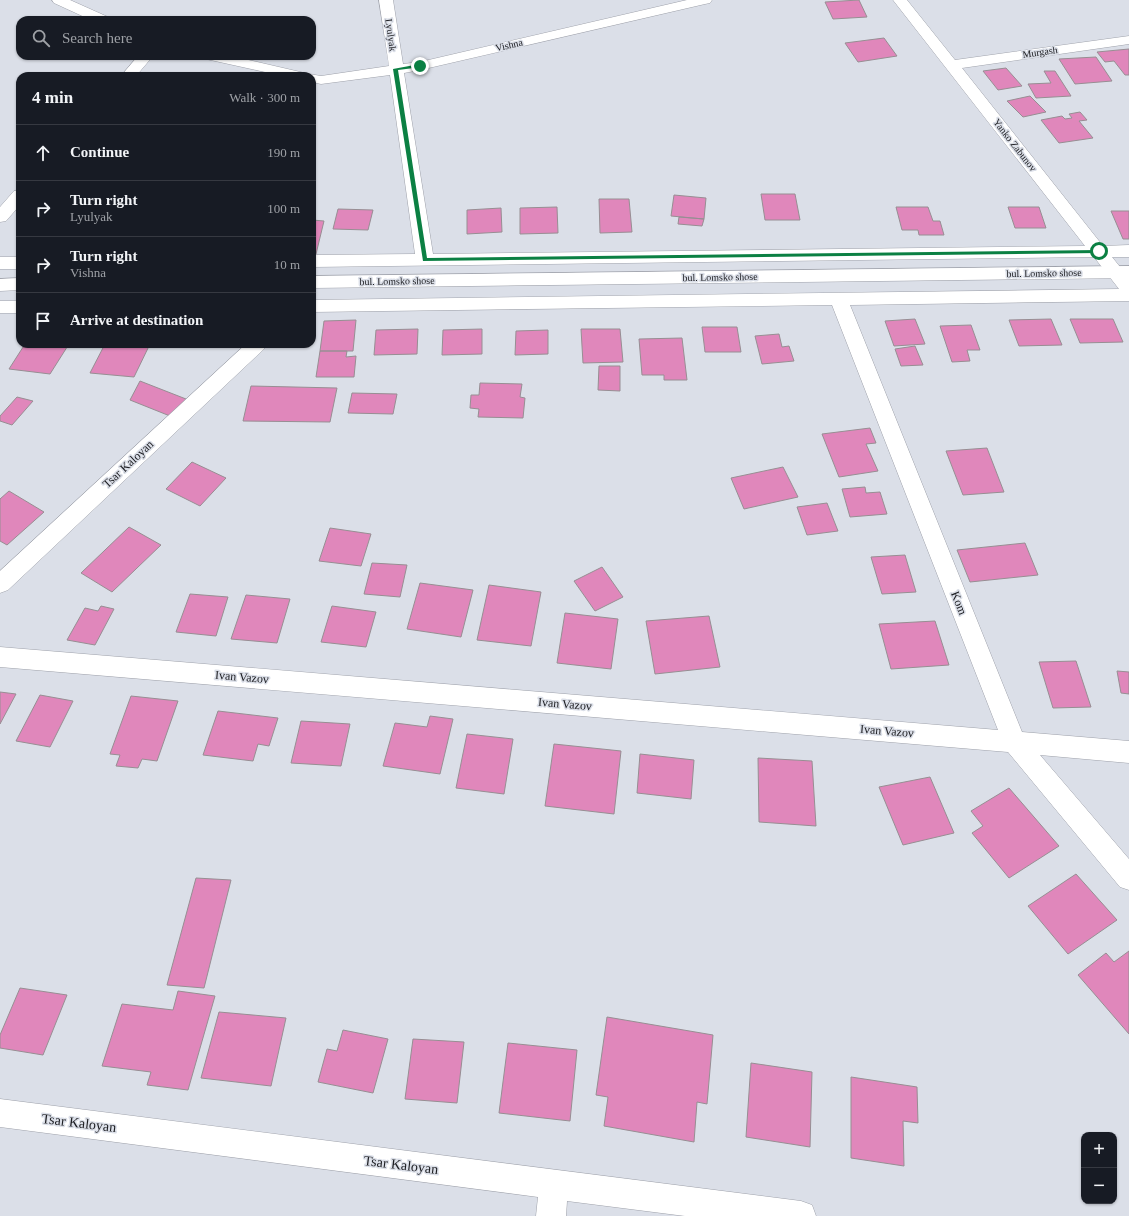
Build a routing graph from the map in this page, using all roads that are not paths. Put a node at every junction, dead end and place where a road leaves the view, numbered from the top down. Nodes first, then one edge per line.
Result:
1 (59, 0) edge
2 (386, 0) edge
3 (705, 0) edge
4 (900, 0) edge
5 (94, 16) edge
6 (1129, 40) edge
7 (142, 60) edge
8 (229, 60) edge
9 (952, 65) junction
10 (396, 69) junction
11 (132, 72) edge
12 (285, 72) edge
13 (316, 79) edge
14 (16, 199) edge
15 (0, 217) edge
16 (1099, 251) junction
17 (1129, 251) edge
18 (425, 260) junction
19 (316, 261) edge
20 (0, 263) edge
21 (16, 263) edge
22 (1122, 272) edge
23 (16, 284) edge
24 (0, 285) edge
25 (316, 285) edge
26 (1129, 290) edge
27 (1129, 295) edge
28 (839, 299) junction
29 (316, 306) edge
30 (0, 307) edge
31 (16, 307) edge
32 (252, 348) edge
33 (0, 584) edge
34 (0, 657) edge
35 (1014, 742) junction
36 (1129, 752) edge
37 (1129, 878) edge
38 (0, 1113) edge
39 (554, 1184) junction
40 (792, 1215) edge
41 (551, 1216) edge

1 - 5 street
2 - 10 street, Lyulyak
3 - 10 street, Vishna
4 - 9 street, Yanko Zabunov
6 - 9 street, Murgash
7 - 11 street
8 - 12 street
9 - 16 street, Yanko Zabunov
10 - 13 street, Vishna
10 - 18 street, Lyulyak
14 - 15 street
16 - 17 street
16 - 18 street
16 - 22 street, Yanko Zabunov
18 - 19 street
20 - 21 street
22 - 25 street, bul. Lomsko shose
22 - 26 street, Yanko Zabunov
23 - 24 street
27 - 28 street
28 - 29 street
28 - 35 street, Kom
30 - 31 street
32 - 33 street, Tsar Kaloyan
34 - 35 street, Ivan Vazov
35 - 36 street, Ivan Vazov
35 - 37 street, Kom
38 - 39 street, Tsar Kaloyan
39 - 40 street, Tsar Kaloyan
39 - 41 street

